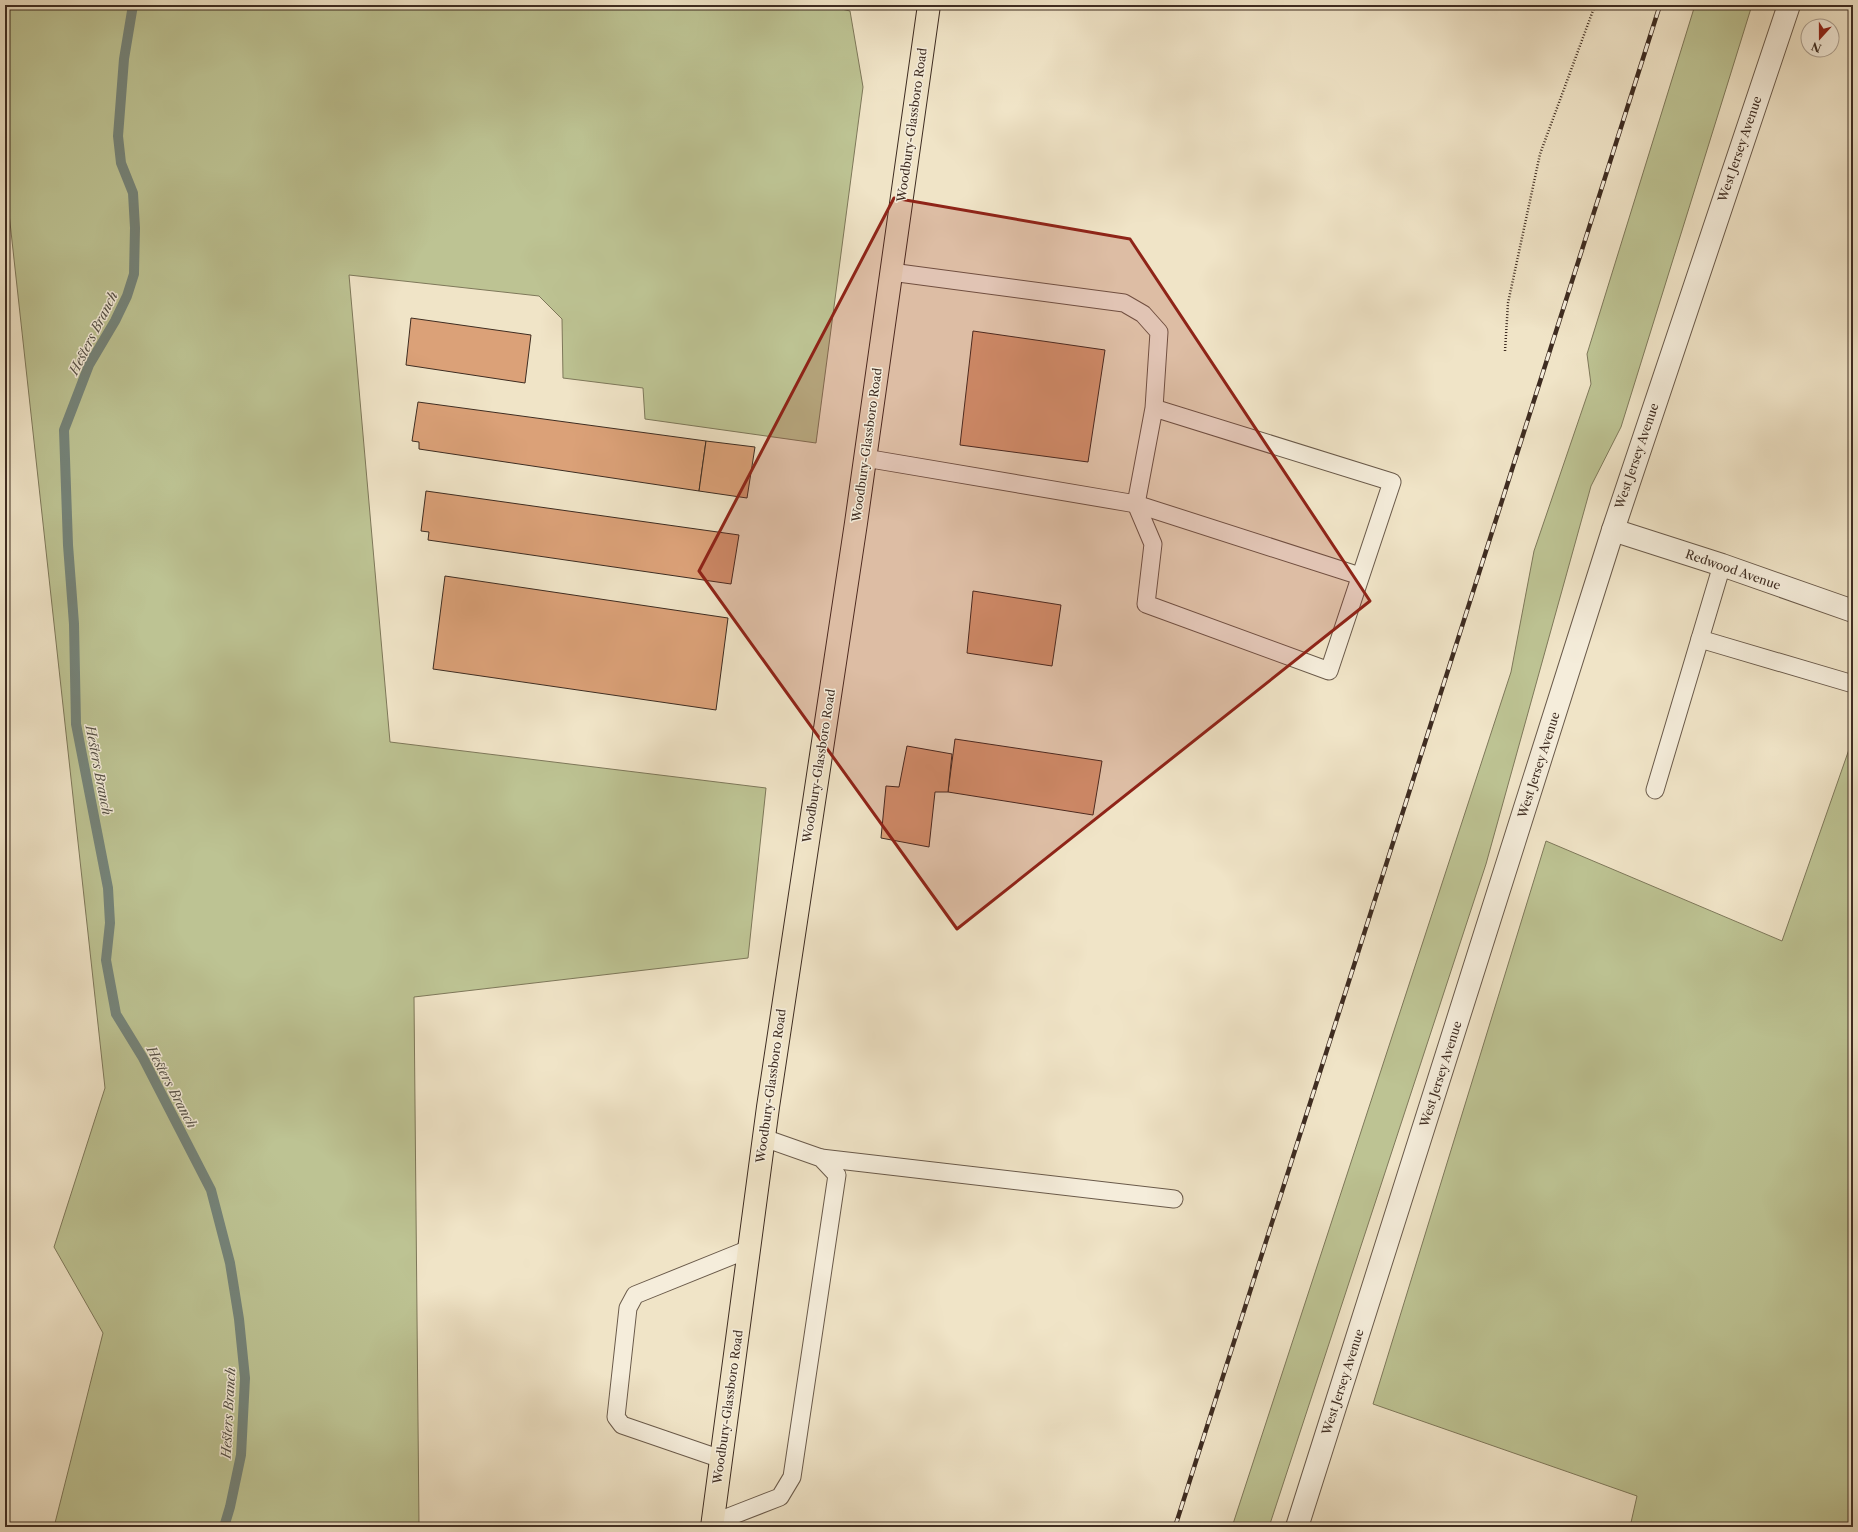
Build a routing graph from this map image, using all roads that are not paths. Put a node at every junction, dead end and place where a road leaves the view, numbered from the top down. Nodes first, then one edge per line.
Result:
1 (929, 5) edge
2 (1789, 5) edge
3 (891, 272) junction
4 (1154, 408) junction
5 (865, 458) junction
6 (1136, 504) junction
7 (1613, 530) junction
8 (1722, 565) junction
9 (1360, 576) junction
10 (1853, 611) edge
11 (1700, 639) junction
12 (1853, 684) edge
13 (1655, 790) dead end
14 (764, 1138) junction
15 (821, 1158) junction
16 (1174, 1199) dead end
17 (749, 1249) junction
18 (721, 1459) junction
19 (712, 1525) edge
20 (1297, 1527) edge

1 - 3 main road, Woodbury-Glassboro Road
2 - 7 street, West Jersey Avenue
3 - 4 lane
3 - 5 main road, Woodbury-Glassboro Road
4 - 6 lane
4 - 9 lane
5 - 6 lane
5 - 14 main road, Woodbury-Glassboro Road
6 - 9 lane
6 - 9 lane
7 - 8 street, Redwood Avenue
7 - 20 street, West Jersey Avenue
8 - 10 street, Redwood Avenue
8 - 11 lane
11 - 12 lane
11 - 13 lane
14 - 15 lane
14 - 17 main road, Woodbury-Glassboro Road
15 - 16 lane
15 - 19 lane
17 - 18 main road, Woodbury-Glassboro Road
17 - 18 lane
18 - 19 main road, Woodbury-Glassboro Road

